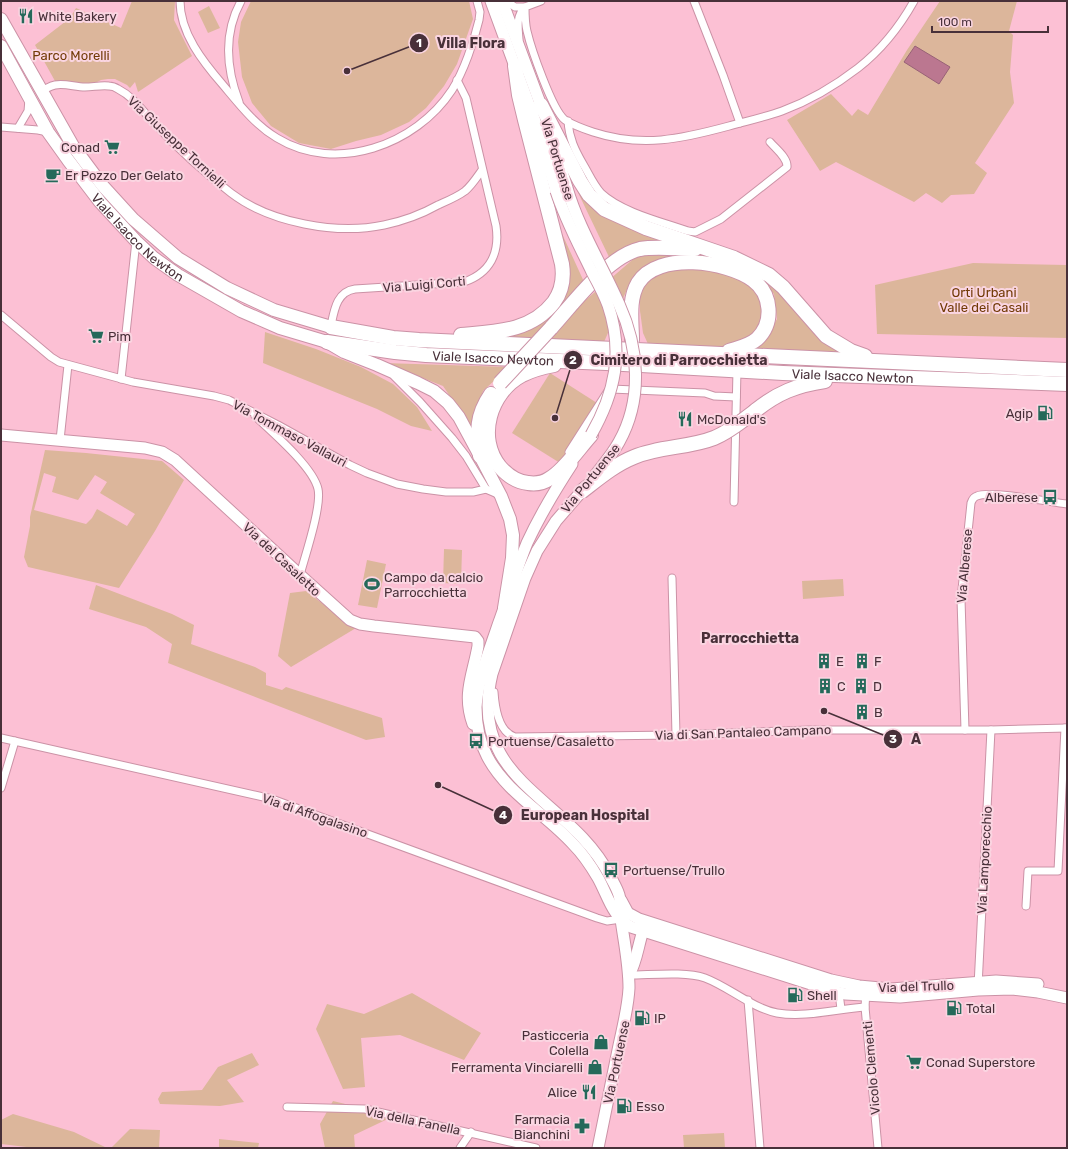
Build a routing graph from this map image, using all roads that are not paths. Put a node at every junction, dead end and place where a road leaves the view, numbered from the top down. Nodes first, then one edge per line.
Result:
1 (180, 1) edge
2 (241, 1) edge
3 (477, 1) edge
4 (491, 1) edge
5 (502, 1) edge
6 (506, 1) edge
7 (541, 1) edge
8 (694, 1) edge
9 (914, 1) edge
10 (524, 7) junction
11 (1, 19) edge
12 (519, 45) junction
13 (1, 46) edge
14 (515, 66) junction
15 (29, 70) junction
16 (17, 75) junction
17 (457, 80) junction
18 (41, 91) junction
19 (29, 98) junction
20 (241, 105) junction
21 (541, 105) junction
22 (568, 122) junction
23 (740, 123) junction
24 (1, 127) edge
25 (18, 128) junction
26 (48, 132) junction
27 (770, 142) dead end
28 (482, 170) junction
29 (561, 190) junction
30 (136, 241) junction
31 (706, 249) junction
32 (1, 315) edge
33 (316, 323) junction
34 (331, 327) junction
35 (312, 338) junction
36 (419, 340) junction
37 (327, 342) junction
38 (633, 343) junction
39 (722, 354) junction
40 (878, 361) junction
41 (575, 362) junction
42 (68, 365) junction
43 (377, 365) junction
44 (737, 370) junction
45 (1067, 370) edge
46 (856, 375) junction
47 (121, 379) junction
48 (1067, 384) edge
49 (736, 397) junction
50 (251, 412) junction
51 (1, 434) edge
52 (591, 434) junction
53 (60, 440) junction
54 (480, 456) junction
55 (563, 461) dead end
56 (486, 489) junction
57 (581, 492) junction
58 (501, 496) junction
59 (734, 502) dead end
60 (1067, 504) edge
61 (300, 575) junction
62 (672, 578) dead end
63 (504, 608) junction
64 (492, 674) junction
65 (1066, 728) edge
66 (965, 730) junction
67 (991, 730) junction
68 (676, 735) junction
69 (1, 738) edge
70 (480, 738) junction
71 (15, 741) junction
72 (1, 788) edge
73 (619, 896) junction
74 (1026, 906) dead end
75 (621, 919) junction
76 (639, 919) junction
77 (643, 931) junction
78 (767, 965) junction
79 (629, 975) junction
80 (978, 986) junction
81 (1067, 990) edge
82 (866, 991) junction
83 (839, 993) junction
84 (1067, 998) edge
85 (748, 1000) junction
86 (865, 1007) junction
87 (841, 1009) junction
88 (287, 1107) dead end
89 (471, 1132) junction
90 (509, 1145) edge
91 (460, 1148) edge
92 (536, 1148) edge
93 (598, 1148) edge
94 (760, 1148) edge
95 (878, 1148) edge

1 - 20 street
2 - 20 street
3 - 17 street
4 - 14 main road, Via Portuense
5 - 12 main road, Via Portuense
6 - 10 street
7 - 10 street
8 - 23 street
9 - 23 street
10 - 12 street
10 - 22 street
11 - 15 main road, Viale Isacco Newton
12 - 21 main road, Via Portuense
13 - 16 main road, Viale Isacco Newton
14 - 29 main road, Via Portuense
14 - 36 highway
15 - 16 street
15 - 18 main road, Viale Isacco Newton
16 - 19 main road, Viale Isacco Newton
17 - 20 street
17 - 28 street, Via Luigi Corti
18 - 28 street, Via Giuseppe Tornielli
18 - 33 main road, Viale Isacco Newton
19 - 25 street
19 - 26 main road, Viale Isacco Newton
21 - 29 main road, Via Portuense
21 - 31 highway
22 - 23 street
22 - 27 street
24 - 25 street
25 - 26 street
26 - 30 main road, Viale Isacco Newton
28 - 34 street, Via Luigi Corti
29 - 38 main road, Via Portuense, bridge
29 - 52 main road, Via Portuense, bridge
30 - 35 main road, Viale Isacco Newton
30 - 47 street
31 - 40 highway
31 - 54 highway, bridge
32 - 42 street, Via Tommaso Vallauri
33 - 34 main road, Viale Isacco Newton
33 - 35 street
34 - 36 highway, Viale Isacco Newton
34 - 37 street
35 - 37 main road, Viale Isacco Newton
36 - 39 highway, Viale Isacco Newton
37 - 41 highway, Viale Isacco Newton
37 - 43 main road
38 - 39 highway
38 - 57 main road, Via Portuense, bridge
39 - 40 highway, Viale Isacco Newton
40 - 45 highway, Viale Isacco Newton
41 - 44 highway, Viale Isacco Newton
41 - 52 highway
42 - 47 street, Via Tommaso Vallauri
42 - 53 street
43 - 54 main road
43 - 56 street
44 - 46 highway, Viale Isacco Newton
44 - 49 street
46 - 48 highway, Viale Isacco Newton
46 - 57 highway, bridge
47 - 50 street, Via Tommaso Vallauri
49 - 55 street
49 - 59 street
50 - 56 street, Via Tommaso Vallauri
50 - 61 street
51 - 53 main road, Via del Casaletto
52 - 63 main road, Via Portuense
53 - 61 main road, Via del Casaletto
54 - 58 main road
56 - 58 street
57 - 64 main road, Via Portuense
58 - 63 main road
60 - 66 street, Via Alberese
61 - 70 main road, Via del Casaletto
62 - 68 street
63 - 70 main road, Via Portuense
64 - 68 street, Via di San Pantaleo Campano
64 - 73 main road, Via Portuense
65 - 67 street, Via di San Pantaleo Campano
65 - 74 street
66 - 67 street, Via di San Pantaleo Campano
66 - 68 street, Via di San Pantaleo Campano
67 - 80 street, Via Lamporecchio
69 - 71 street, Via di Affogalasino
70 - 75 main road, Via Portuense
71 - 72 street
71 - 75 street, Via di Affogalasino
73 - 75 main road, Via Portuense
73 - 76 main road, Via del Trullo
75 - 76 main road, Via del Trullo
75 - 77 main road, Via del Trullo
75 - 79 main road, Via Portuense
76 - 78 main road, Via del Trullo
77 - 78 main road, Via del Trullo
77 - 79 main road, Via Portuense
78 - 82 main road, Via del Trullo
78 - 83 main road, Via del Trullo
79 - 85 street, Via del Trullo
79 - 93 main road, Via Portuense
80 - 81 main road, Via del Trullo
80 - 82 main road, Via del Trullo
80 - 84 main road, Via del Trullo
82 - 83 main road, Via del Trullo
82 - 86 street, Vicolo Clementi
83 - 87 street
85 - 87 street, Via del Trullo
85 - 94 street
86 - 87 street, Via del Trullo
86 - 95 street, Vicolo Clementi
88 - 89 street, Via della Fanella
89 - 90 street, Via della Fanella
89 - 91 street
90 - 92 street, Via della Fanella

